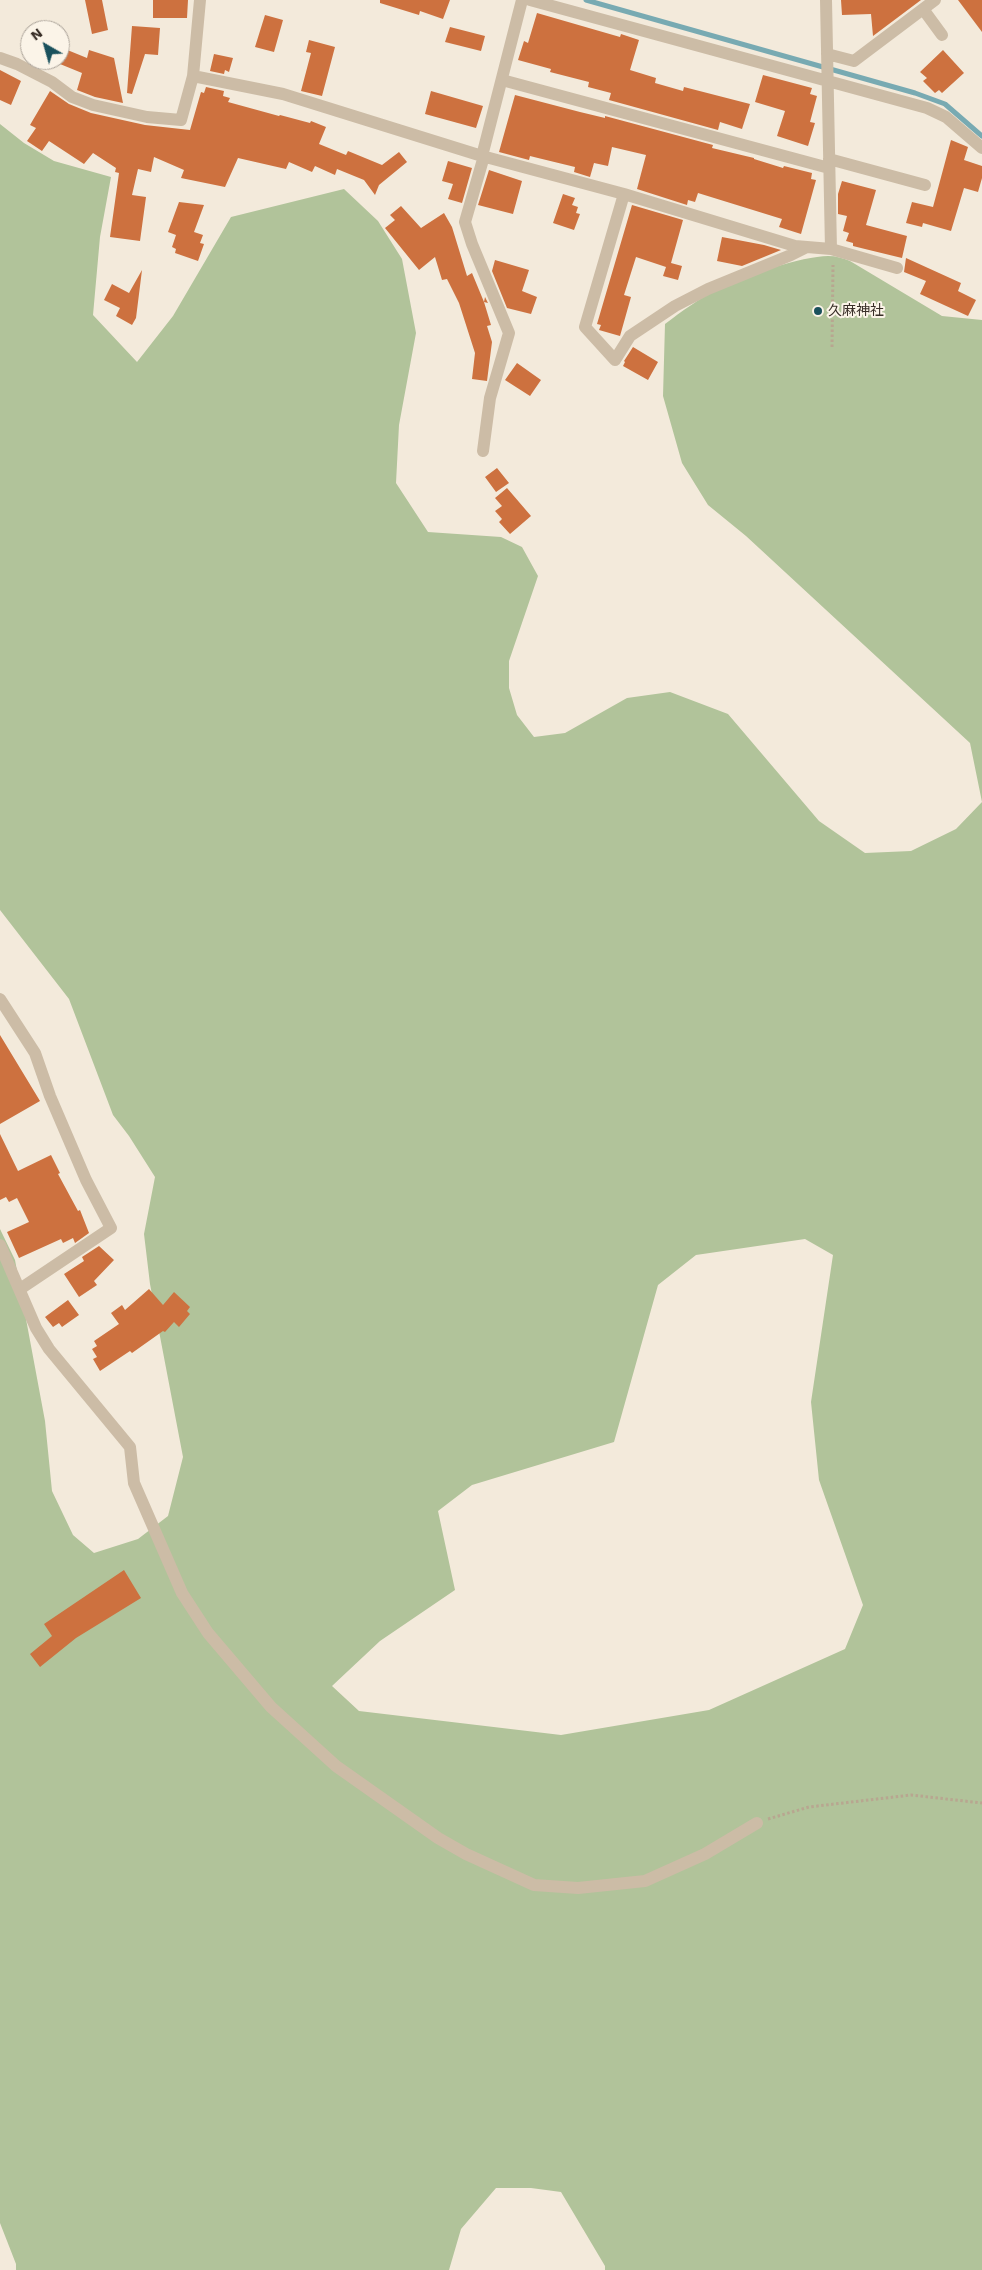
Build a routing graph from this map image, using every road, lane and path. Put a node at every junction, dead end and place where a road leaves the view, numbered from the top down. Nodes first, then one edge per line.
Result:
1 (200, 0) edge
2 (522, 0) edge
3 (530, 0) edge
4 (826, 0) edge
5 (935, 0) edge
6 (923, 9) junction
7 (942, 35) dead end
8 (827, 54) junction
9 (0, 58) edge
10 (193, 76) junction
11 (502, 80) junction
12 (828, 82) junction
13 (982, 148) edge
14 (483, 156) junction
15 (829, 163) junction
16 (925, 185) dead end
17 (624, 194) junction
18 (807, 247) junction
19 (832, 249) junction
20 (897, 268) dead end
21 (832, 346) dead end
22 (484, 451) dead end
23 (0, 999) edge
24 (0, 1245) edge
25 (20, 1289) junction
26 (982, 1803) edge
27 (757, 1823) joint

1 - 10 street
2 - 11 street
3 - 12 street
4 - 8 street
5 - 6 street
6 - 7 street
6 - 8 street
8 - 12 street
9 - 10 street
10 - 14 street
11 - 14 street
11 - 15 street
12 - 13 street
12 - 15 street
14 - 17 street
14 - 22 street
15 - 16 street
15 - 19 street
17 - 18 street
17 - 18 street
18 - 19 street
19 - 20 street
19 - 21 path
23 - 25 street
24 - 25 street
25 - 27 street
26 - 27 path

